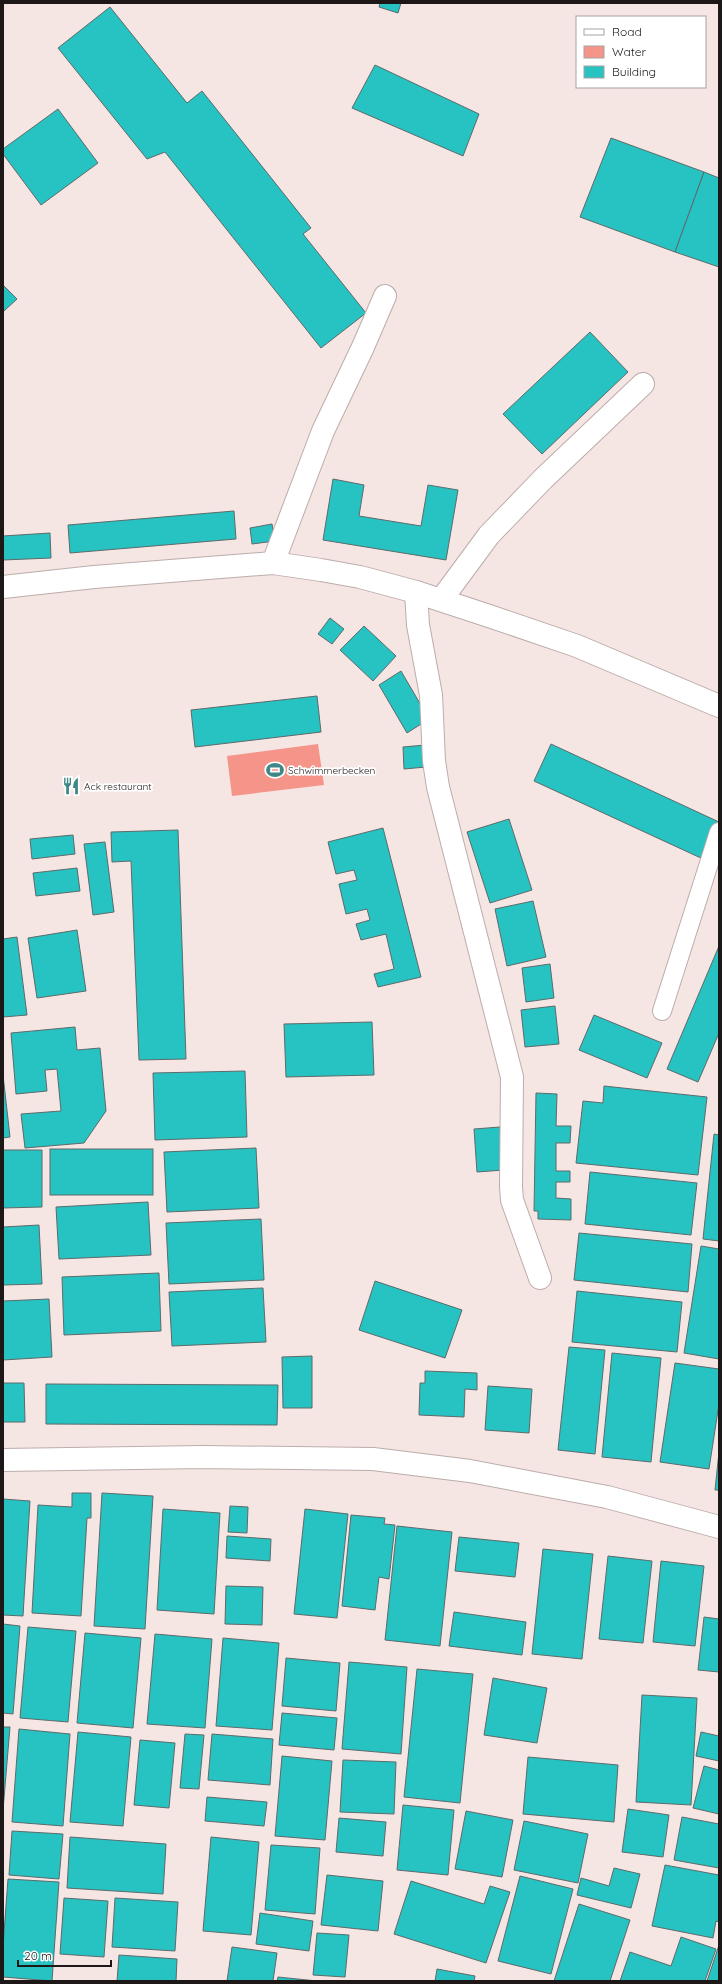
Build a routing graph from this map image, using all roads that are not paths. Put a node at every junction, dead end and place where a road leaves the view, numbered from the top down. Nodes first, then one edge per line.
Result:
1 (385, 296) dead end
2 (643, 384) dead end
3 (273, 563) junction
4 (3, 587) edge
5 (416, 592) junction
6 (441, 600) junction
7 (719, 706) edge
8 (719, 832) edge
9 (662, 1011) dead end
10 (540, 1278) dead end
11 (3, 1460) edge
12 (719, 1527) edge

1 - 3 street
2 - 6 street
3 - 4 street
3 - 5 street
5 - 6 street
5 - 10 street
6 - 7 street
8 - 9 lane
11 - 12 street

